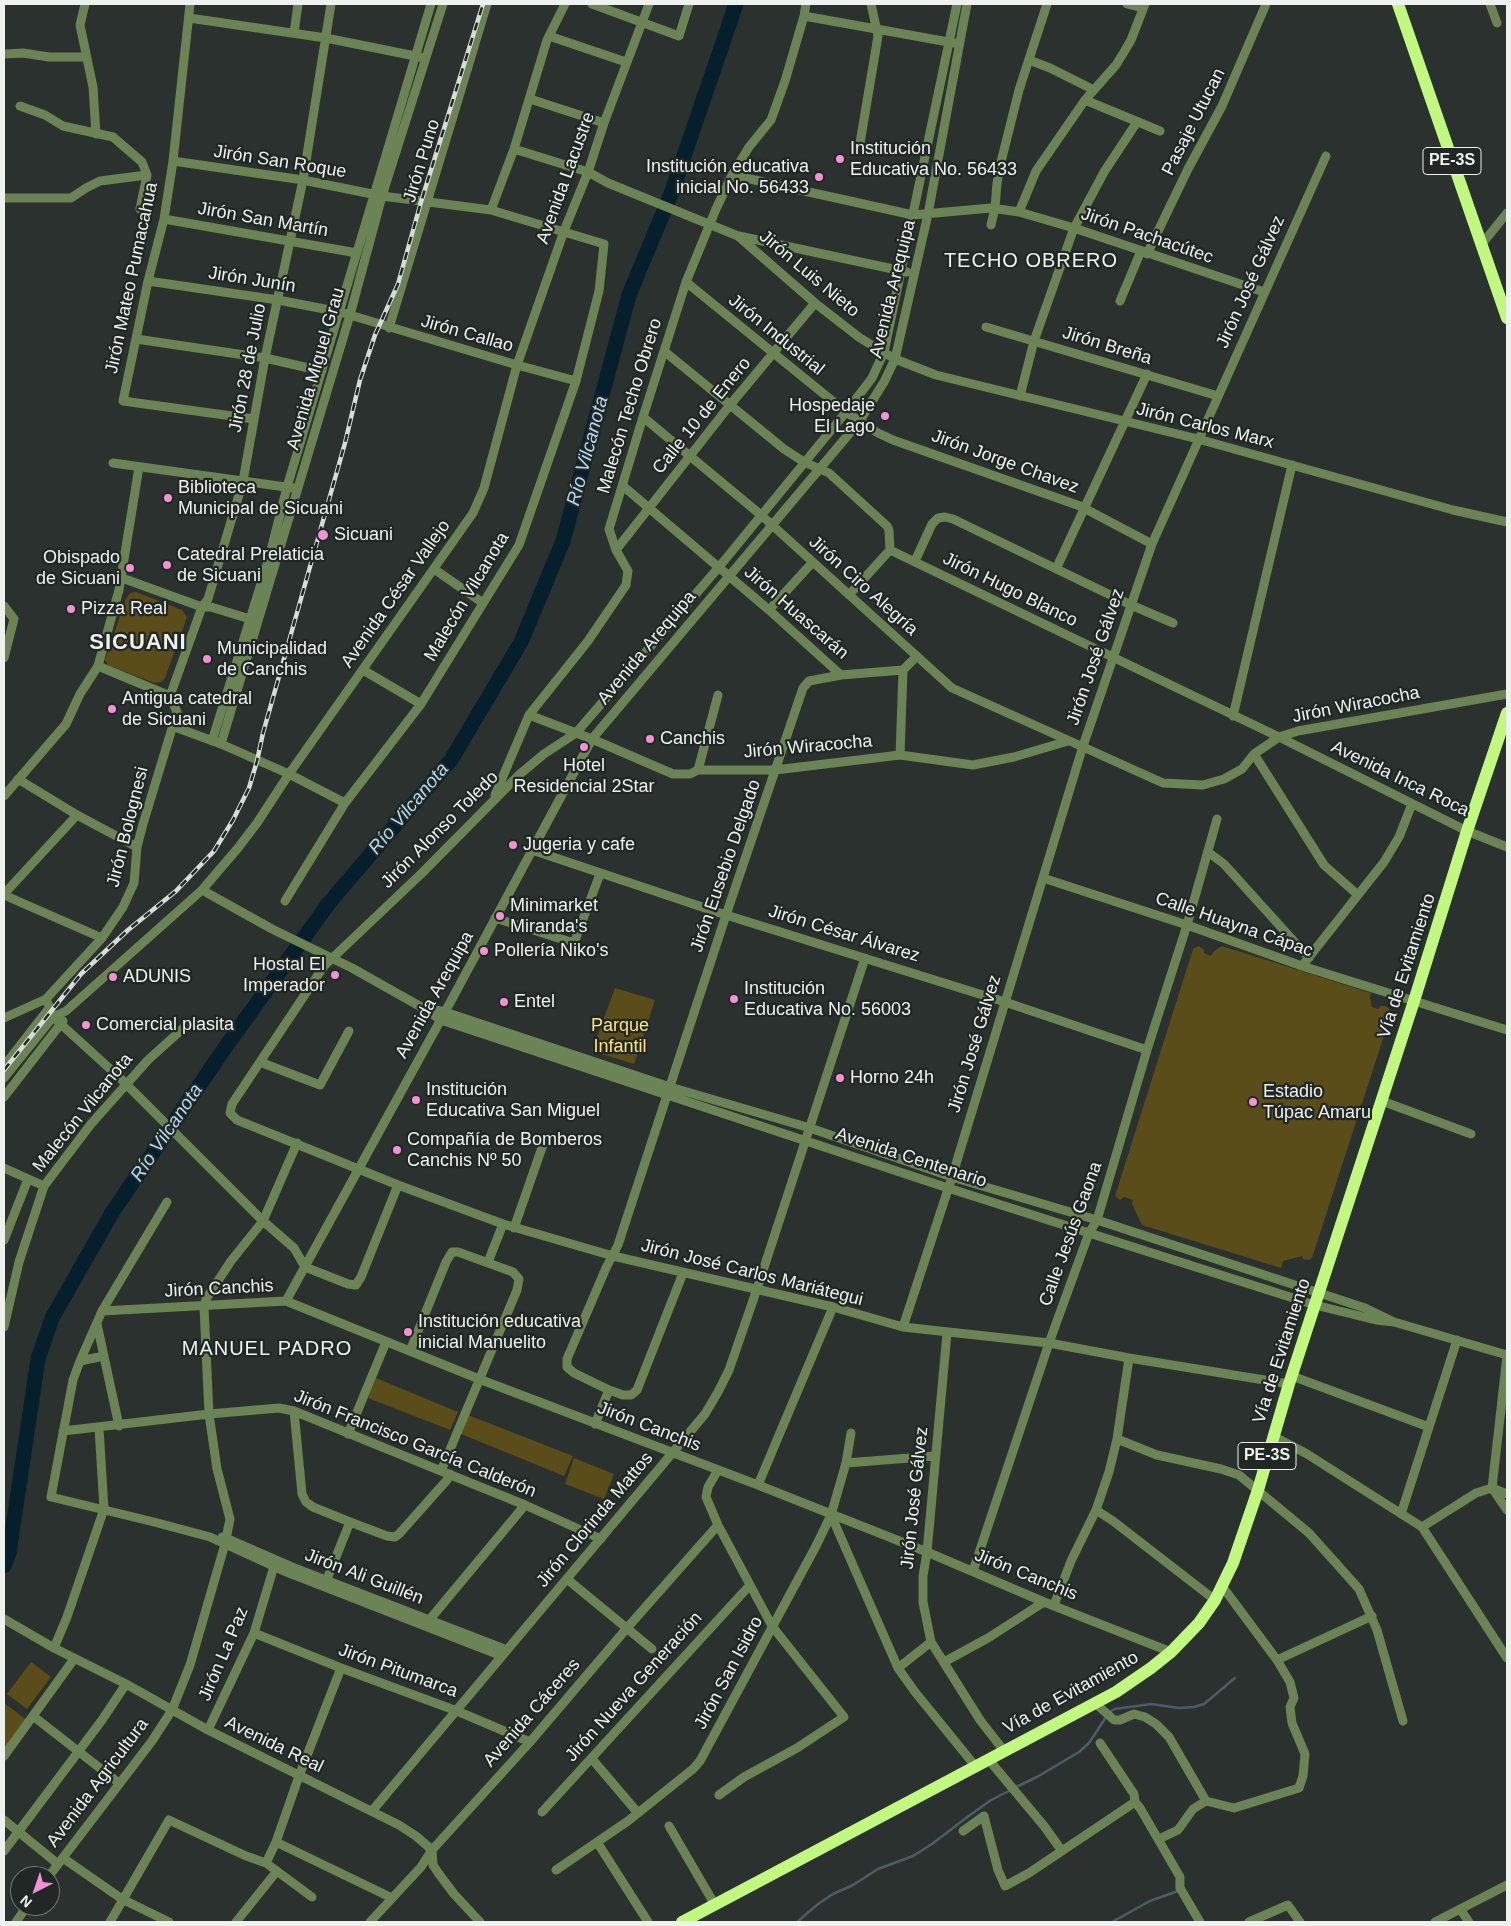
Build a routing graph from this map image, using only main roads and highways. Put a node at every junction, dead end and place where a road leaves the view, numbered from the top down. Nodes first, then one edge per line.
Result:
1 (1398, 4) edge
2 (1507, 318) edge
3 (1507, 713) edge
4 (682, 1922) edge

1 - 2 highway, PE-3S
3 - 4 highway, Vía de Evitamiento / PE-3S

